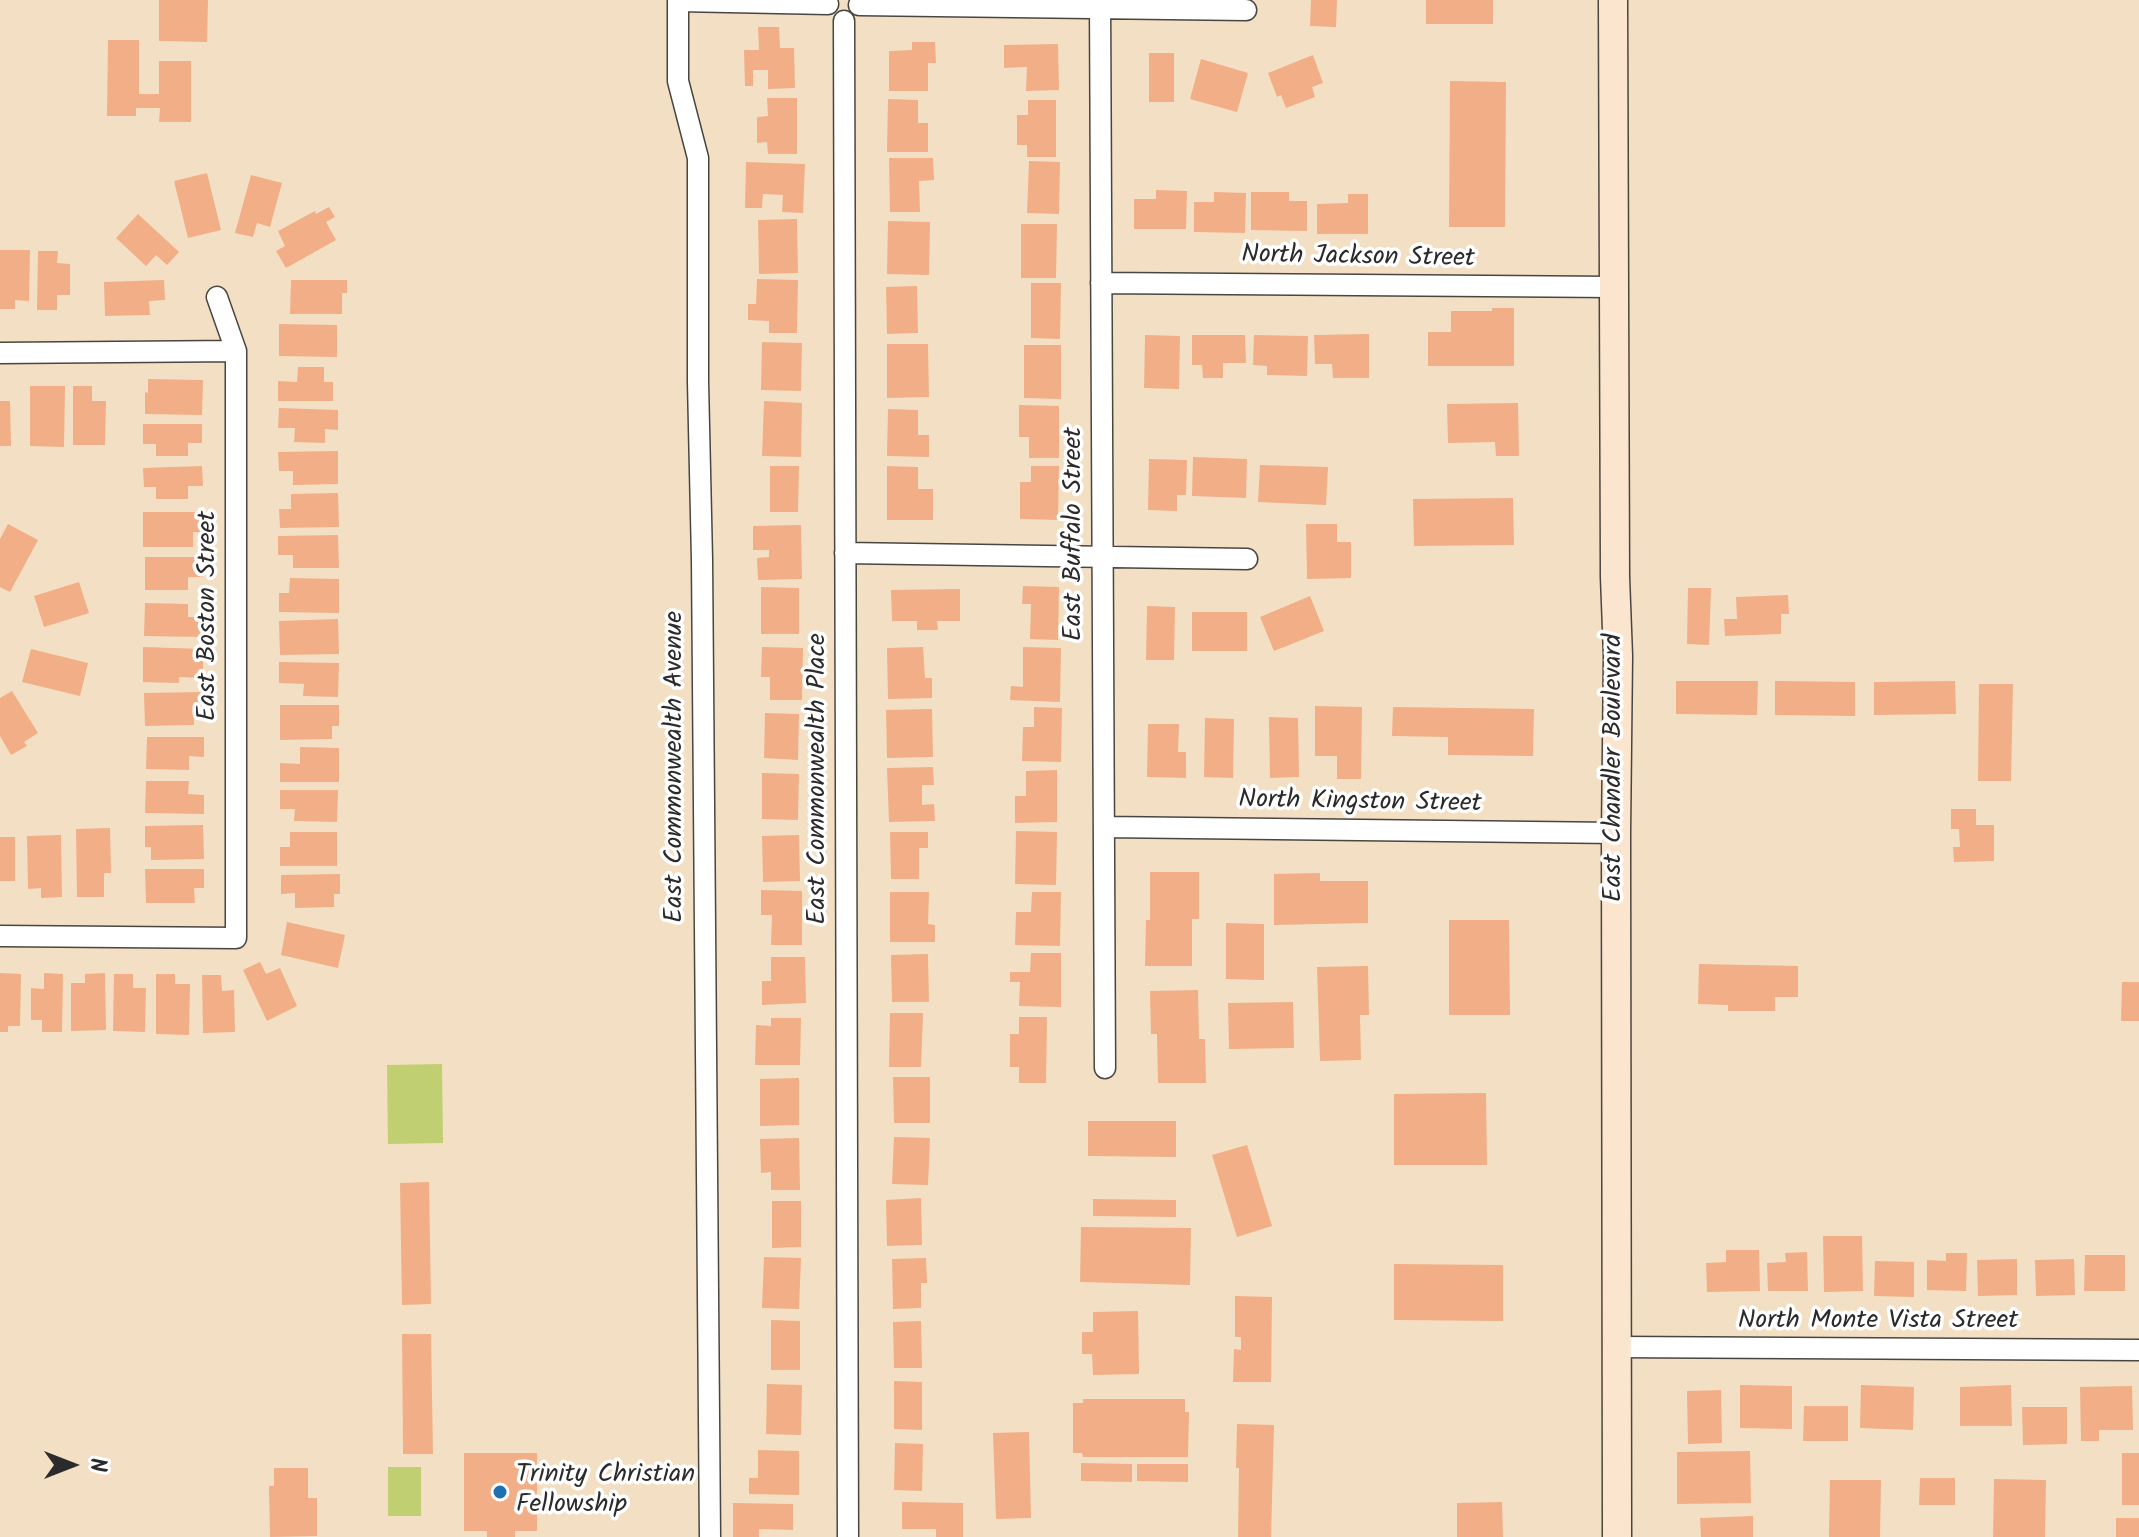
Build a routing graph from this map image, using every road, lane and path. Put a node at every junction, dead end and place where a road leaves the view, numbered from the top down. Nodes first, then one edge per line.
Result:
1 (678, 0) edge
2 (1613, 0) edge
3 (828, 2) edge
4 (859, 2) edge
5 (1100, 4) edge
6 (1246, 10) dead end
7 (844, 21) junction
8 (1101, 283) junction
9 (1614, 287) junction
10 (217, 297) dead end
11 (236, 351) junction
12 (0, 353) edge
13 (845, 553) junction
14 (1103, 557) junction
15 (1247, 559) dead end
16 (1104, 827) junction
17 (1616, 833) junction
18 (0, 936) edge
19 (1105, 1068) dead end
20 (1617, 1347) junction
21 (2139, 1350) edge
22 (710, 1537) edge
23 (848, 1537) edge
24 (1617, 1537) edge

1 - 3 street
1 - 22 street, East Commonwealth Avenue
2 - 9 main road, East Chandler Boulevard
3 - 7 street
4 - 5 street
4 - 7 street
5 - 6 street
5 - 8 street, East Buffalo Street
7 - 13 street, East Commonwealth Place
8 - 9 street, North Jackson Street
8 - 14 street, East Buffalo Street
9 - 17 main road, East Chandler Boulevard
10 - 11 street, East Boston Street
11 - 12 street
11 - 18 street, East Boston Street
13 - 14 street
13 - 23 street, East Commonwealth Place
14 - 15 street
14 - 16 street, East Buffalo Street
16 - 17 street, North Kingston Street
16 - 19 street, East Buffalo Street
17 - 20 main road, East Chandler Boulevard
20 - 21 street, North Monte Vista Street
20 - 24 main road, East Chandler Boulevard

